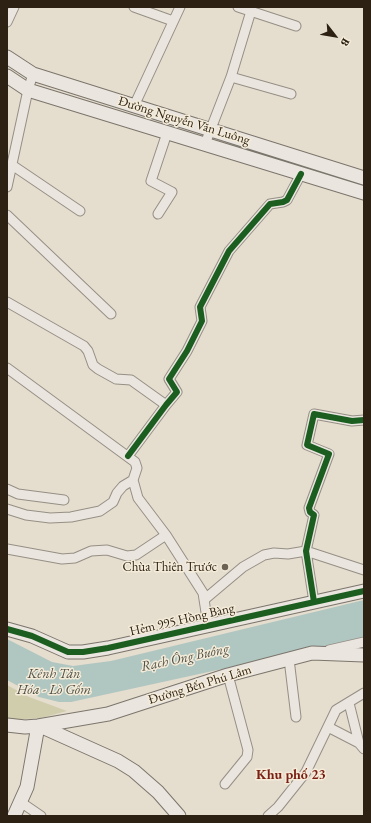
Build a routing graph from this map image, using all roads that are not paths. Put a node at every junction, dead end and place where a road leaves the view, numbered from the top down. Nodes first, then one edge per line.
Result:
1 (14, 7) edge
2 (134, 7) edge
3 (180, 7) edge
4 (238, 7) edge
5 (251, 11) junction
6 (173, 21) junction
7 (7, 22) edge
8 (296, 26) dead end
9 (7, 57) edge
10 (34, 74) junction
11 (7, 76) edge
12 (231, 77) junction
13 (28, 90) junction
14 (291, 94) dead end
15 (134, 106) junction
16 (211, 130) junction
17 (168, 133) junction
18 (205, 144) junction
19 (12, 166) junction
20 (301, 174) junction
21 (364, 178) edge
22 (7, 187) edge
23 (364, 193) edge
24 (80, 211) dead end
25 (158, 214) dead end
26 (7, 215) edge
27 (7, 302) edge
28 (112, 314) dead end
29 (7, 368) edge
30 (166, 405) junction
31 (364, 420) edge
32 (128, 456) junction
33 (133, 480) junction
34 (7, 489) edge
35 (64, 500) dead end
36 (7, 509) edge
37 (166, 535) junction
38 (7, 549) edge
39 (306, 551) junction
40 (364, 570) edge
41 (364, 591) edge
42 (205, 599) junction
43 (314, 602) junction
44 (208, 625) junction
45 (7, 629) edge
46 (364, 642) edge
47 (312, 653) junction
48 (364, 655) edge
49 (289, 659) junction
50 (228, 675) junction
51 (364, 693) edge
52 (349, 703) junction
53 (296, 717) dead end
54 (7, 725) edge
55 (38, 726) junction
56 (328, 727) junction
57 (361, 746) edge
58 (225, 784) dead end
59 (22, 803) junction
60 (14, 816) edge
61 (41, 816) edge
62 (179, 816) edge
63 (268, 816) edge

1 - 7 street
2 - 6 street
3 - 6 street
4 - 5 street
5 - 8 street
5 - 12 street
6 - 15 street
9 - 10 street, Đường Nguyễn Văn Luông
10 - 13 street
10 - 15 street, Đường Nguyễn Văn Luông
11 - 13 street, Đường Nguyễn Văn Luông
12 - 14 street
12 - 16 street
13 - 17 street, Đường Nguyễn Văn Luông
13 - 19 street
15 - 16 street, Đường Nguyễn Văn Luông
16 - 18 street
16 - 21 street, Đường Nguyễn Văn Luông
17 - 18 street, Đường Nguyễn Văn Luông
17 - 25 street
18 - 20 street, Đường Nguyễn Văn Luông
19 - 22 street
19 - 24 street
20 - 23 street, Đường Nguyễn Văn Luông
20 - 30 street
26 - 28 street
27 - 30 street
29 - 32 street
30 - 32 street
31 - 39 street
32 - 33 street
33 - 36 street
33 - 37 street
34 - 35 street
37 - 38 street
37 - 42 street
39 - 40 street, Hẻm 995 Hồng Bàng
39 - 42 street, Hẻm 995 Hồng Bàng
39 - 43 street
41 - 43 street, Hẻm 995 Hồng Bàng
42 - 44 street
43 - 44 street, Hẻm 995 Hồng Bàng
44 - 45 street, Hẻm 995 Hồng Bàng
46 - 47 street
47 - 48 street, Đường Bến Phú Lâm
47 - 49 street, Đường Bến Phú Lâm
49 - 50 street, Đường Bến Phú Lâm
49 - 53 street
50 - 55 street, Đường Bến Phú Lâm
50 - 58 street
51 - 52 street
52 - 56 street
52 - 57 street
54 - 55 street, Đường Bến Phú Lâm
55 - 59 street
55 - 62 street
56 - 57 street
56 - 63 street
59 - 60 street
59 - 61 street

